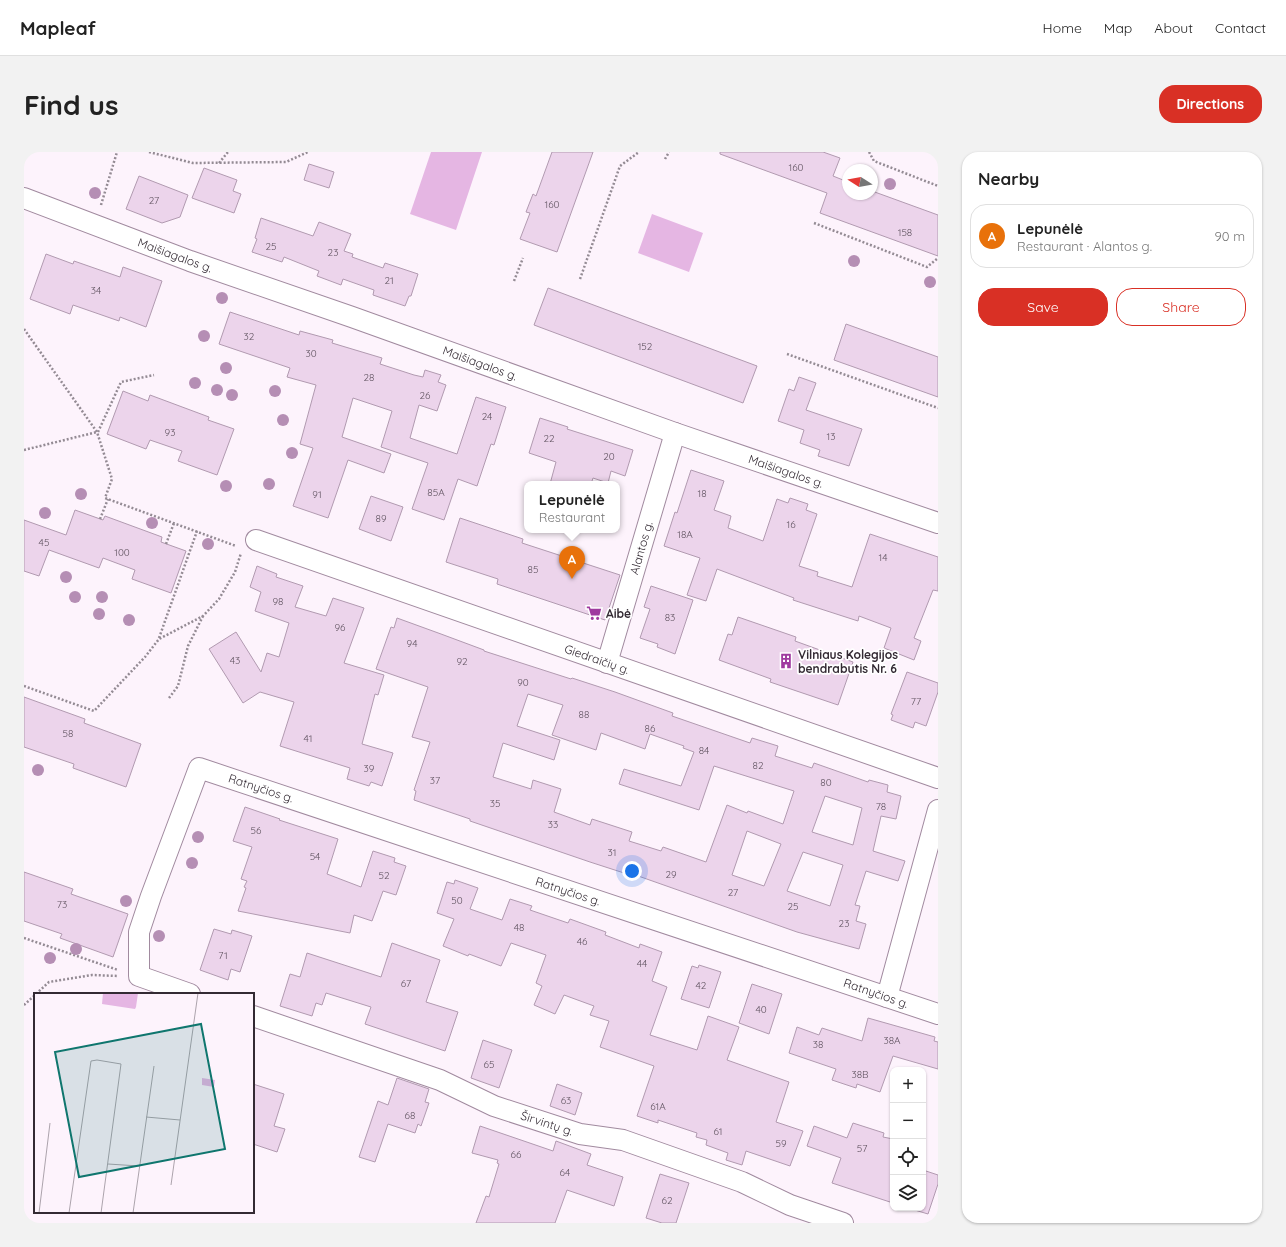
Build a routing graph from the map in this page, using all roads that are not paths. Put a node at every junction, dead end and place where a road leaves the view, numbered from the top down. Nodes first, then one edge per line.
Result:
1 (24, 198) edge
2 (675, 432) junction
3 (938, 523) edge
4 (256, 540) dead end
5 (608, 663) junction
6 (938, 778) edge
7 (938, 810) edge
8 (187, 993) edge
9 (887, 997) junction
10 (938, 1014) edge
11 (254, 1016) edge
12 (843, 1223) edge

1 - 2 street, Maišiagalos g.
2 - 3 street, Maišiagalos g.
2 - 5 street, Alantos g.
4 - 5 street, Giedraičių g.
5 - 6 street, Giedraičių g.
7 - 9 street
8 - 9 street, Ratnyčios g.
9 - 10 street, Ratnyčios g.
11 - 12 street, Širvintų g.

